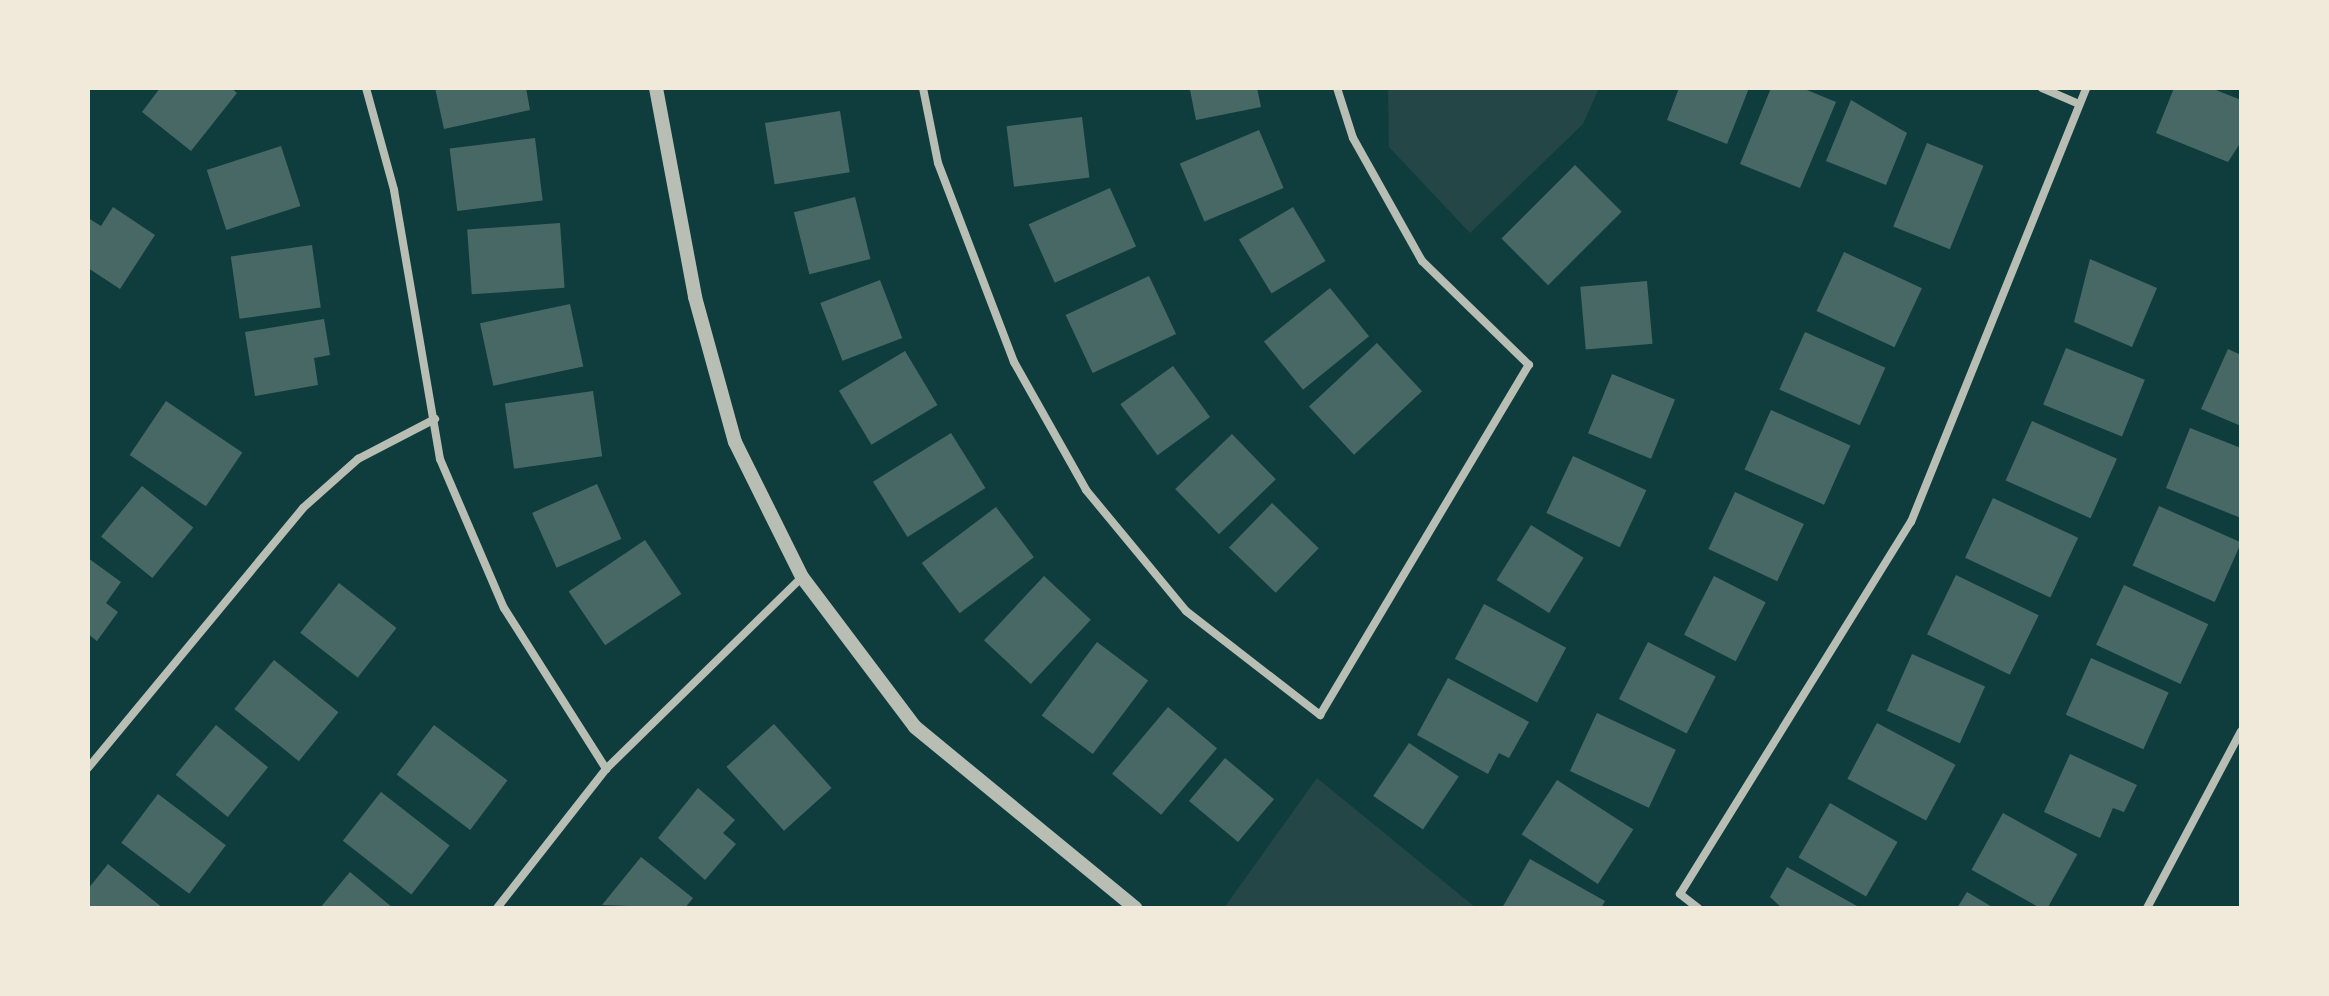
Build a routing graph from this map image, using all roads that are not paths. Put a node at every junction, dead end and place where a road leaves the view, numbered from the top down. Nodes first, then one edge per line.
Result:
1 (366, 88) edge
2 (656, 88) edge
3 (923, 88) edge
4 (1337, 88) edge
5 (2042, 88) edge
6 (2086, 88) edge
7 (2079, 104) junction
8 (435, 419) junction
9 (802, 577) junction
10 (2241, 731) edge
11 (88, 768) edge
12 (606, 769) junction
13 (497, 908) edge
14 (1135, 908) edge
15 (1698, 908) edge
16 (2147, 908) edge

1 - 8 street
2 - 9 street
3 - 4 street
5 - 7 street
6 - 7 street
7 - 15 street
8 - 11 street
8 - 12 street
9 - 12 street
9 - 14 street
10 - 16 street
12 - 13 street

